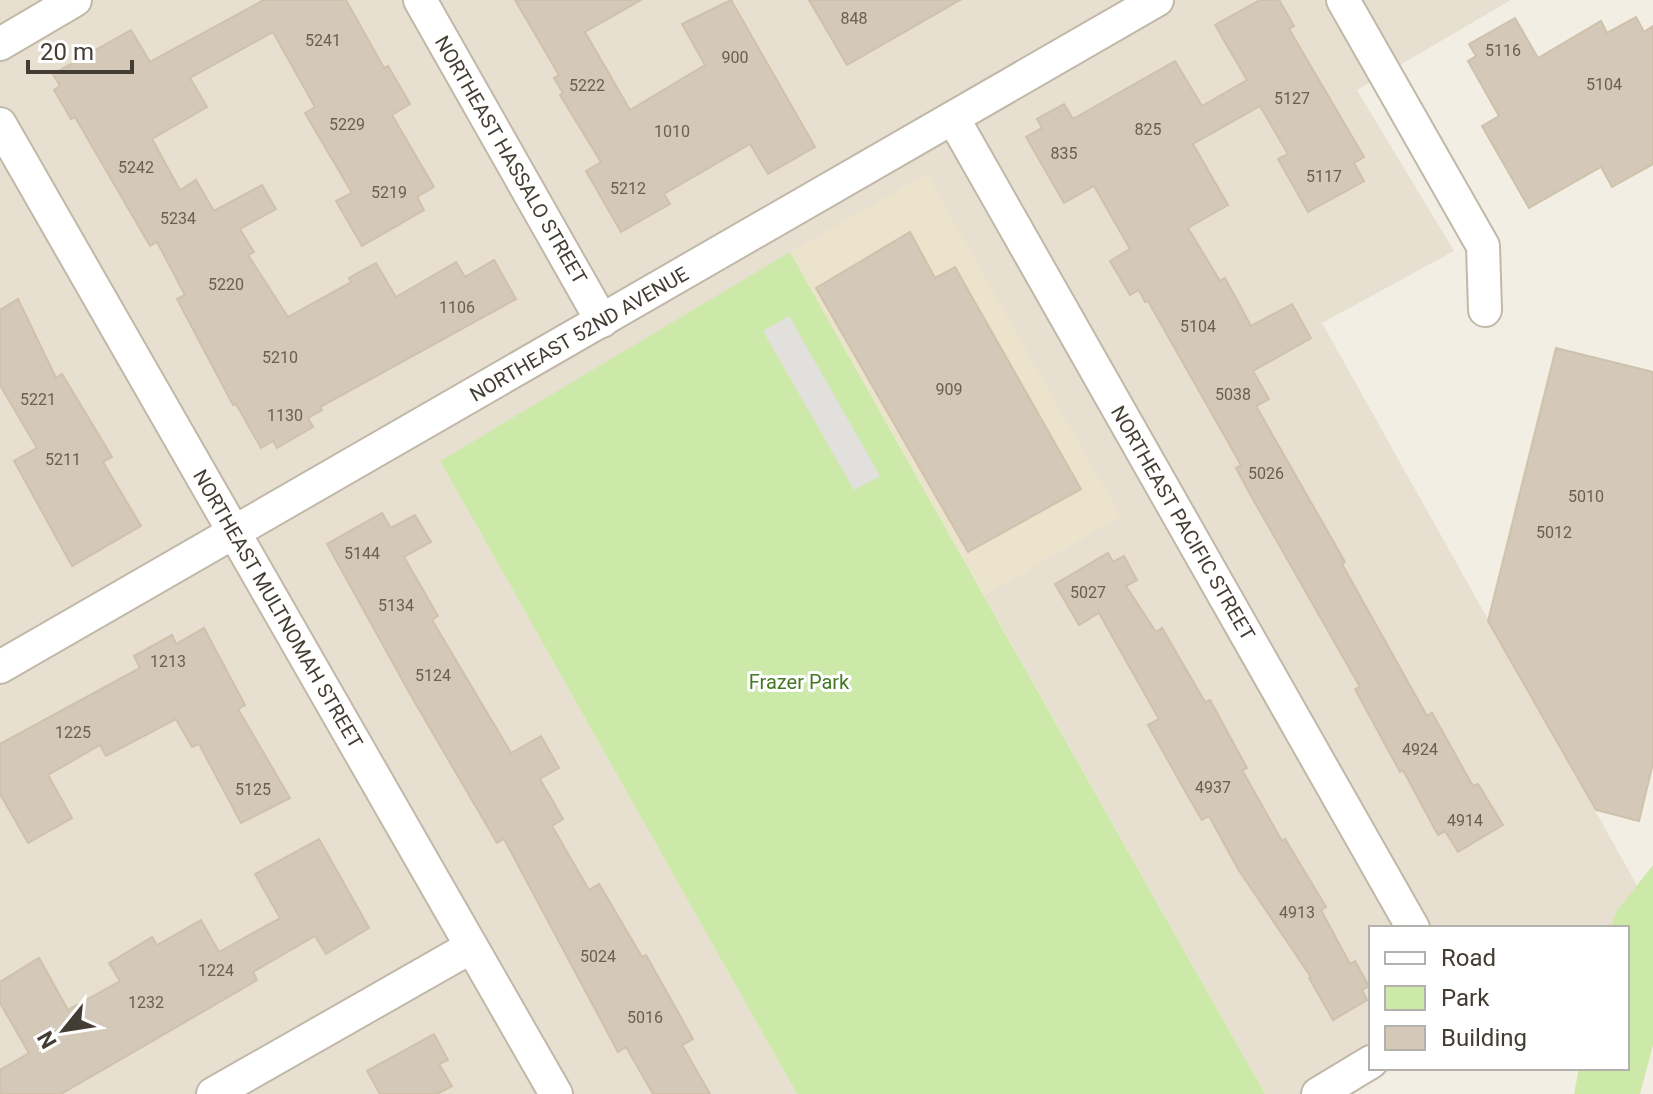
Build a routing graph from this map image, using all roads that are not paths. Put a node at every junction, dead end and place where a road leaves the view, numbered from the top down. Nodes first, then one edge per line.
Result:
1 (75, 0) edge
2 (420, 0) edge
3 (1157, 0) edge
4 (1343, 0) edge
5 (0, 44) edge
6 (953, 118) junction
7 (0, 124) edge
8 (1485, 310) dead end
9 (602, 321) junction
10 (235, 534) junction
11 (0, 667) edge
12 (1412, 926) edge
13 (471, 947) junction
14 (1369, 1063) edge
15 (213, 1094) edge
16 (556, 1094) edge
17 (1318, 1094) edge

1 - 5 street
2 - 9 street, NORTHEAST HASSALO STREET
3 - 6 street, NORTHEAST 52ND AVENUE
4 - 8 street
6 - 9 street, NORTHEAST 52ND AVENUE
6 - 12 street, NORTHEAST PACIFIC STREET
7 - 10 street, NORTHEAST MULTNOMAH STREET
9 - 10 street, NORTHEAST 52ND AVENUE
10 - 11 street, NORTHEAST 52ND AVENUE
10 - 13 street, NORTHEAST MULTNOMAH STREET
13 - 15 street
13 - 16 street, NORTHEAST MULTNOMAH STREET
14 - 17 street

